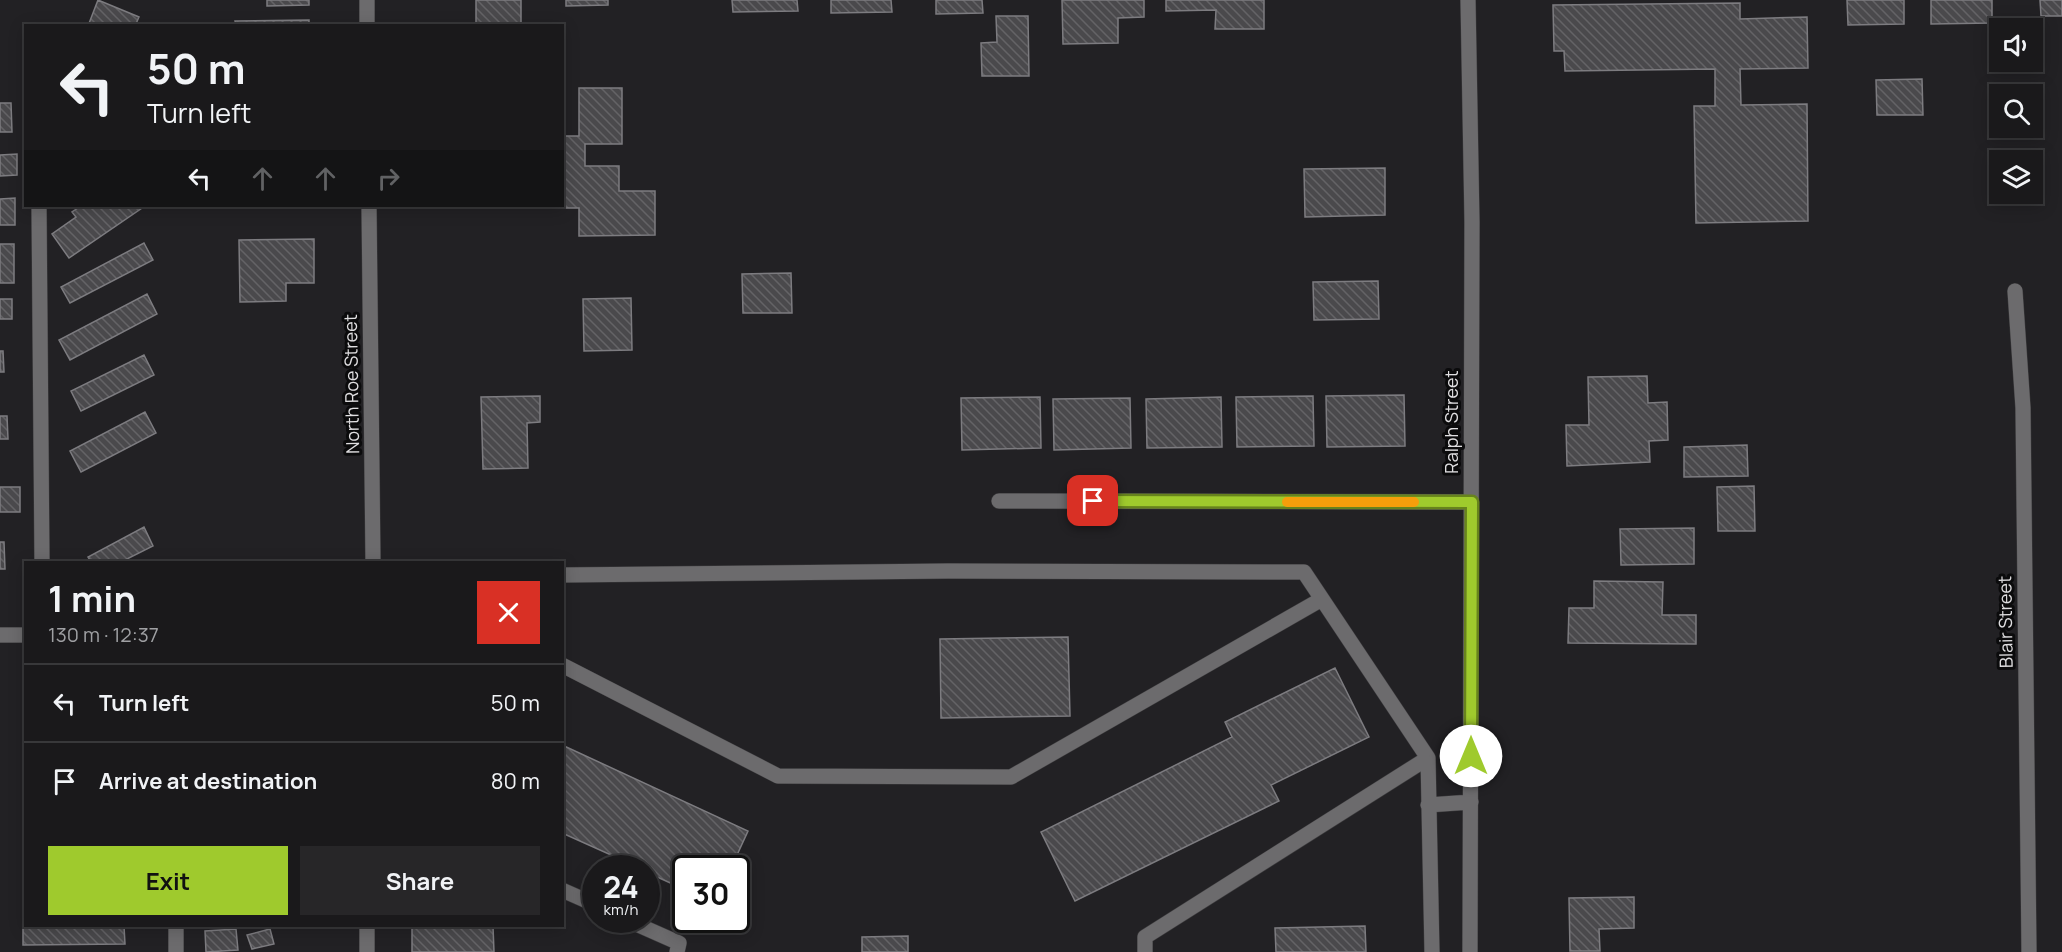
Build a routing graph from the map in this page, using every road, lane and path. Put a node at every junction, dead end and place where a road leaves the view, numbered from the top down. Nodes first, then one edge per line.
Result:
1 (367, 0) edge
2 (1468, 0) edge
3 (367, 24) edge
4 (39, 207) edge
5 (369, 207) edge
6 (2015, 291) dead end
7 (999, 501) dead end
8 (1472, 502) junction
9 (42, 561) edge
10 (373, 561) edge
11 (564, 575) edge
12 (1322, 599) junction
13 (0, 635) edge
14 (24, 635) edge
15 (564, 666) edge
16 (1428, 758) junction
17 (1471, 802) junction
18 (1428, 805) junction
19 (564, 891) edge
20 (582, 899) edge
21 (176, 927) edge
22 (368, 927) edge
23 (657, 933) edge
24 (176, 952) edge
25 (367, 952) edge
26 (676, 952) edge
27 (1145, 952) edge
28 (1432, 952) edge
29 (1470, 952) edge
30 (2029, 952) edge

1 - 3 street
2 - 8 street, Ralph Street
4 - 9 street
5 - 10 street, North Roe Street
6 - 30 street, Blair Street
7 - 8 street
8 - 17 street, Ralph Street
11 - 12 street
12 - 15 street
12 - 16 street
13 - 14 street
16 - 18 street
16 - 27 street
17 - 18 street
17 - 29 street, Ralph Street
18 - 28 street
19 - 20 street
21 - 24 street
22 - 25 street
23 - 26 street

